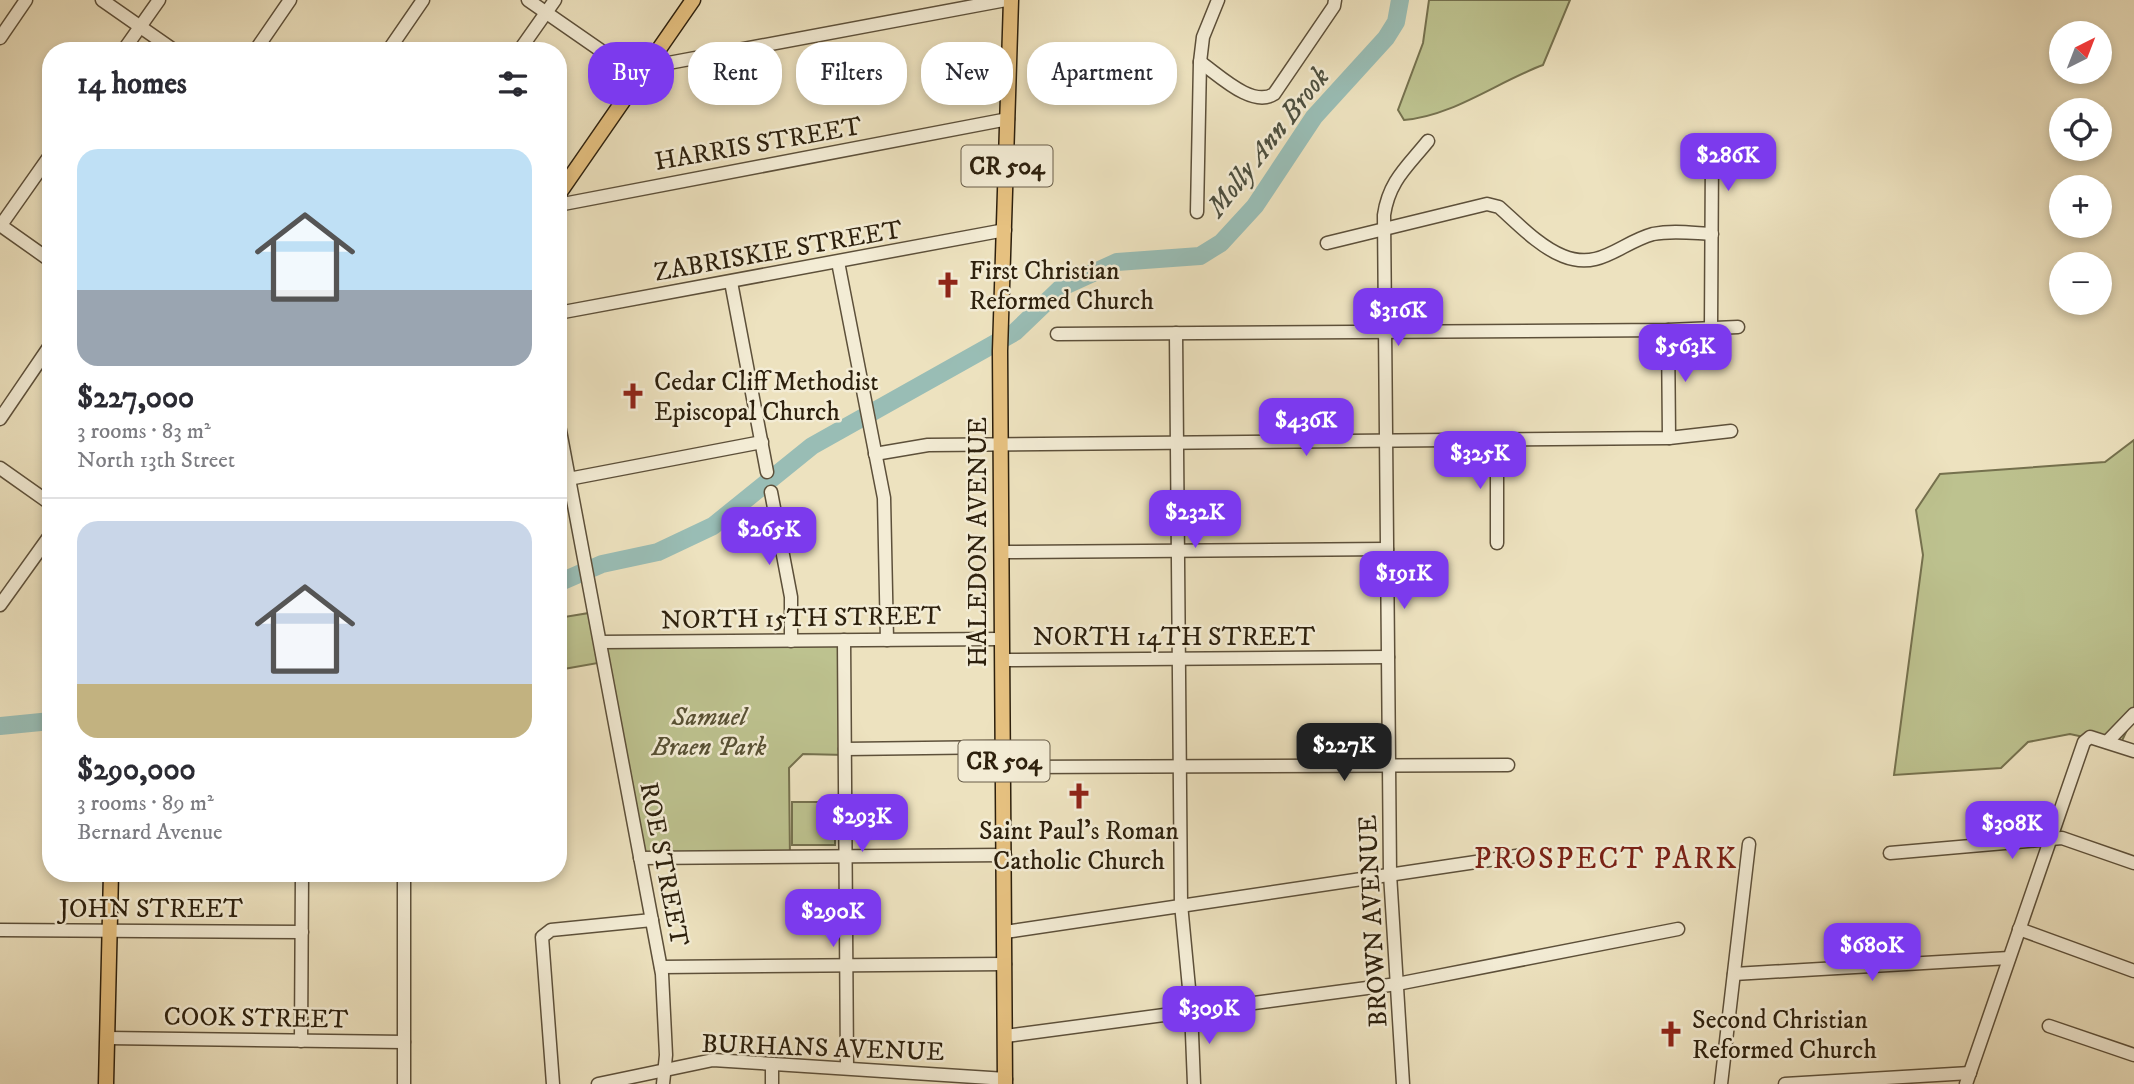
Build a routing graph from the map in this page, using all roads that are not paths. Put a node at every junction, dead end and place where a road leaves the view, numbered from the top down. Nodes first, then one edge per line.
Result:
1 (102, 0) edge
2 (159, 0) edge
3 (290, 0) edge
4 (423, 0) edge
5 (528, 0) edge
6 (555, 0) edge
7 (694, 0) edge
8 (1009, 0) edge
9 (1218, 0) edge
10 (1335, 0) edge
11 (24, 1) edge
12 (546, 13) junction
13 (140, 27) junction
14 (0, 38) edge
15 (129, 42) edge
16 (162, 42) edge
17 (261, 42) edge
18 (393, 42) edge
19 (525, 42) edge
20 (594, 42) edge
21 (664, 42) edge
22 (1200, 62) junction
23 (674, 66) edge
24 (620, 105) edge
25 (1008, 119) junction
26 (1428, 141) dead end
27 (1712, 153) dead end
28 (42, 167) edge
29 (567, 182) edge
30 (567, 203) edge
31 (1197, 212) dead end
32 (0, 225) edge
33 (1385, 229) junction
34 (1005, 230) junction
35 (1712, 234) junction
36 (1327, 243) dead end
37 (42, 255) edge
38 (838, 262) junction
39 (731, 282) junction
40 (567, 311) edge
41 (1738, 327) dead end
42 (1712, 328) junction
43 (1668, 330) junction
44 (1385, 332) junction
45 (1176, 333) junction
46 (1057, 334) dead end
47 (42, 357) edge
48 (0, 419) edge
49 (1731, 431) dead end
50 (1669, 438) junction
51 (1497, 439) junction
52 (1177, 441) junction
53 (1387, 441) junction
54 (762, 442) junction
55 (1001, 443) junction
56 (875, 454) junction
57 (0, 468) edge
58 (767, 472) dead end
59 (567, 479) edge
60 (567, 491) edge
61 (771, 492) dead end
62 (42, 498) edge
63 (1497, 543) dead end
64 (42, 547) edge
65 (1387, 549) junction
66 (1178, 551) junction
67 (1002, 552) junction
68 (0, 605) edge
69 (1002, 639) junction
70 (844, 640) junction
71 (887, 640) junction
72 (791, 641) junction
73 (601, 642) junction
74 (1388, 657) junction
75 (1179, 659) junction
76 (1002, 660) junction
77 (2134, 714) edge
78 (2107, 742) junction
79 (1003, 747) junction
80 (845, 749) junction
81 (2134, 751) edge
82 (1508, 765) dead end
83 (1389, 766) junction
84 (1004, 767) junction
85 (1180, 767) junction
86 (2050, 840) junction
87 (1749, 844) dead end
88 (1890, 853) dead end
89 (1005, 855) junction
90 (1523, 855) dead end
91 (845, 857) junction
92 (640, 858) junction
93 (2134, 863) edge
94 (1390, 874) junction
95 (111, 882) edge
96 (302, 882) edge
97 (404, 882) edge
98 (1181, 904) junction
99 (652, 920) junction
100 (1678, 929) dead end
101 (2019, 929) junction
102 (0, 930) edge
103 (109, 931) junction
104 (302, 932) junction
105 (1005, 932) junction
106 (2009, 958) junction
107 (1005, 964) junction
108 (846, 965) junction
109 (661, 967) junction
110 (2134, 971) edge
111 (1734, 974) junction
112 (1397, 984) junction
113 (1191, 1009) junction
114 (2049, 1026) dead end
115 (1006, 1036) junction
116 (107, 1038) junction
117 (301, 1041) junction
118 (404, 1042) junction
119 (2134, 1055) edge
120 (772, 1064) junction
121 (847, 1068) junction
122 (663, 1070) junction
123 (880, 1077) edge
124 (1968, 1078) edge
125 (1006, 1081) edge
126 (106, 1084) edge
127 (404, 1084) edge
128 (553, 1084) edge
129 (598, 1084) edge
130 (663, 1084) edge
131 (772, 1084) edge
132 (1194, 1084) edge
133 (1403, 1084) edge
134 (1721, 1084) edge
135 (1785, 1084) edge

1 - 13 street
2 - 13 street
3 - 17 street
4 - 18 street
5 - 12 street
6 - 12 street
7 - 21 main road
8 - 23 street
8 - 25 main road, HALEDON AVENUE / CR 504
9 - 22 street
10 - 22 street
11 - 14 street
12 - 19 street
12 - 20 street
13 - 15 street
13 - 16 street
22 - 31 street
24 - 29 main road
25 - 30 street, HARRIS STREET
25 - 34 main road, HALEDON AVENUE / CR 504
26 - 33 street, BROWN AVENUE
27 - 35 street
28 - 32 street
32 - 37 street
33 - 35 street
33 - 36 street
33 - 44 street, BROWN AVENUE
34 - 38 street, ZABRISKIE STREET
34 - 55 main road, HALEDON AVENUE / CR 504
35 - 42 street
38 - 39 street, ZABRISKIE STREET
38 - 56 street
39 - 40 street, ZABRISKIE STREET
39 - 54 street
41 - 42 street
42 - 43 street
43 - 44 street
43 - 50 street
44 - 45 street
44 - 53 street, BROWN AVENUE
45 - 46 street
45 - 52 street
47 - 48 street
49 - 50 street
50 - 51 street
51 - 53 street
51 - 63 street
52 - 53 street
52 - 55 street
52 - 66 street
53 - 65 street, BROWN AVENUE
54 - 58 street
54 - 59 street
55 - 56 street
55 - 67 main road, HALEDON AVENUE / CR 504
56 - 71 street
57 - 62 street
60 - 73 street, ROE STREET
61 - 72 street
64 - 68 street
65 - 66 street
65 - 74 street, BROWN AVENUE
66 - 67 street
66 - 75 street
67 - 69 main road, HALEDON AVENUE / CR 504
69 - 71 street, NORTH 15TH STREET
69 - 76 main road, HALEDON AVENUE / CR 504
70 - 71 street, NORTH 15TH STREET
70 - 72 street, NORTH 15TH STREET
70 - 80 street
72 - 73 street, NORTH 15TH STREET
73 - 92 street, ROE STREET
74 - 75 street, NORTH 14TH STREET
74 - 83 street, BROWN AVENUE
75 - 76 street, NORTH 14TH STREET
75 - 85 street
76 - 79 main road, HALEDON AVENUE / CR 504
77 - 78 street
78 - 81 street
78 - 86 street
79 - 80 street
79 - 84 main road, HALEDON AVENUE / CR 504
80 - 91 street
82 - 83 street
83 - 85 street
83 - 94 street, BROWN AVENUE
84 - 85 street
84 - 89 main road, HALEDON AVENUE / CR 504
85 - 98 street
86 - 88 street
86 - 93 street
86 - 101 street
87 - 111 street
89 - 91 street
89 - 105 main road, HALEDON AVENUE / CR 504
90 - 94 street
91 - 92 street
91 - 108 street
92 - 99 street, ROE STREET
94 - 98 street
94 - 112 street, BROWN AVENUE
95 - 103 main road
96 - 104 street
97 - 118 street
98 - 105 street
98 - 113 street
99 - 109 street, ROE STREET
99 - 128 street
100 - 112 street
101 - 106 street
101 - 110 street
102 - 103 street, JOHN STREET
103 - 104 street, JOHN STREET
103 - 116 main road
104 - 117 street
105 - 107 main road, HALEDON AVENUE / CR 504
106 - 111 street
106 - 124 street
107 - 108 street
107 - 115 main road, HALEDON AVENUE / CR 504
108 - 109 street
108 - 121 street
109 - 122 street, ROE STREET
111 - 134 street
112 - 113 street
112 - 133 street, BROWN AVENUE
113 - 115 street
113 - 132 street
114 - 119 street
115 - 125 main road, HALEDON AVENUE / CR 504
116 - 117 street, COOK STREET
116 - 126 main road
117 - 118 street, COOK STREET
118 - 127 street
120 - 121 street, BURHANS AVENUE
120 - 122 street, BURHANS AVENUE
120 - 131 street
121 - 123 street, BURHANS AVENUE
122 - 129 street, BURHANS AVENUE
122 - 130 street, ROE STREET
123 - 125 street, BURHANS AVENUE
124 - 135 street

